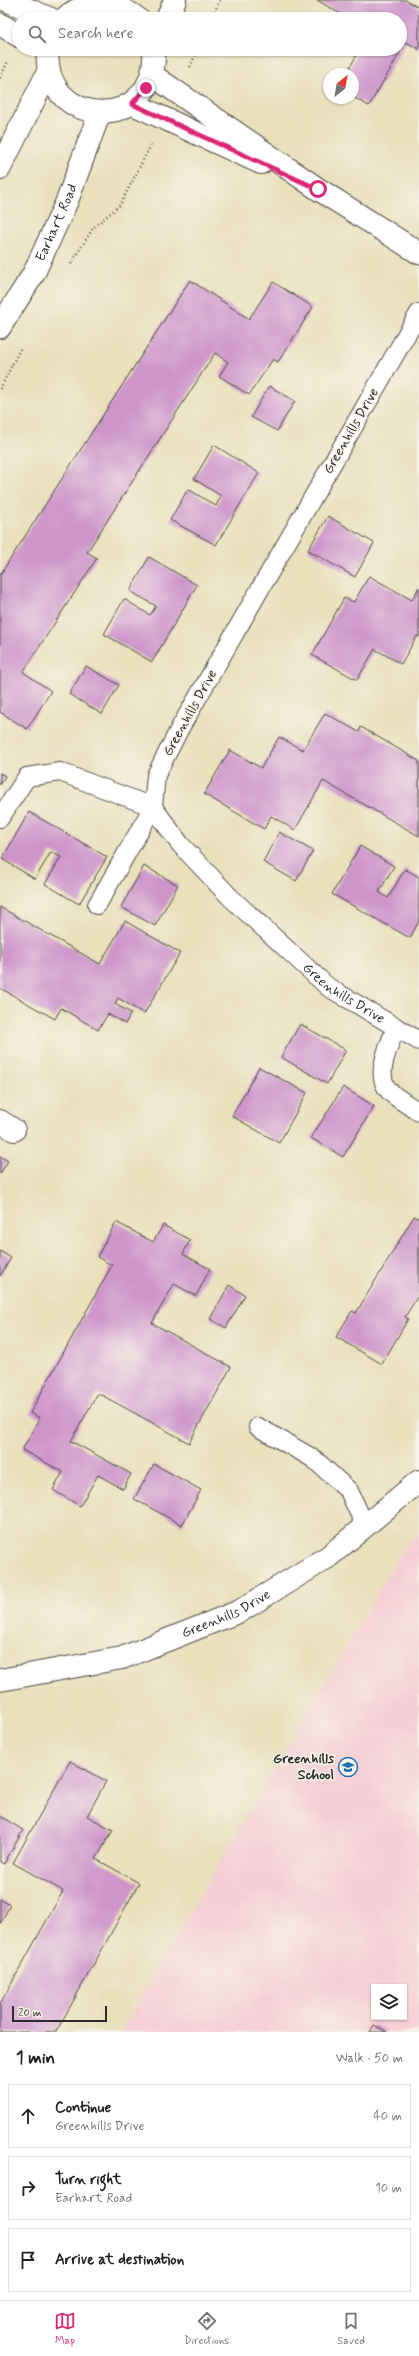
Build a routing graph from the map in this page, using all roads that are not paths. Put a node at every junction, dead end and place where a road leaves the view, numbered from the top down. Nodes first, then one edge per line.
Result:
1 (6, 0) edge
2 (175, 0) edge
3 (98, 2) edge
4 (34, 12) edge
5 (74, 12) edge
6 (130, 12) edge
7 (170, 12) edge
8 (0, 24) edge
9 (12, 32) edge
10 (46, 56) edge
11 (155, 56) edge
12 (152, 76) junction
13 (132, 104) junction
14 (100, 112) junction
15 (0, 168) edge
16 (318, 189) junction
17 (419, 253) edge
18 (419, 313) edge
19 (0, 327) edge
20 (153, 807) junction
21 (0, 818) edge
22 (96, 905) dead end
23 (396, 1027) junction
24 (419, 1041) edge
25 (419, 1112) edge
26 (258, 1427) dead end
27 (419, 1480) edge
28 (365, 1526) junction
29 (0, 1680) edge

1 - 4 street
2 - 7 street
3 - 5 street
3 - 6 street
8 - 9 street
10 - 14 street
10 - 15 street
11 - 12 street
12 - 13 street
12 - 16 street
13 - 14 street
13 - 16 street
14 - 19 street, Earhart Road
16 - 17 street
18 - 20 lane, Greenhills Drive
20 - 21 lane
20 - 22 lane
20 - 23 lane, Greenhills Drive
23 - 24 lane, Greenhills Drive
23 - 25 lane
26 - 28 lane
27 - 28 street, Greenhills Drive
28 - 29 street, Greenhills Drive

